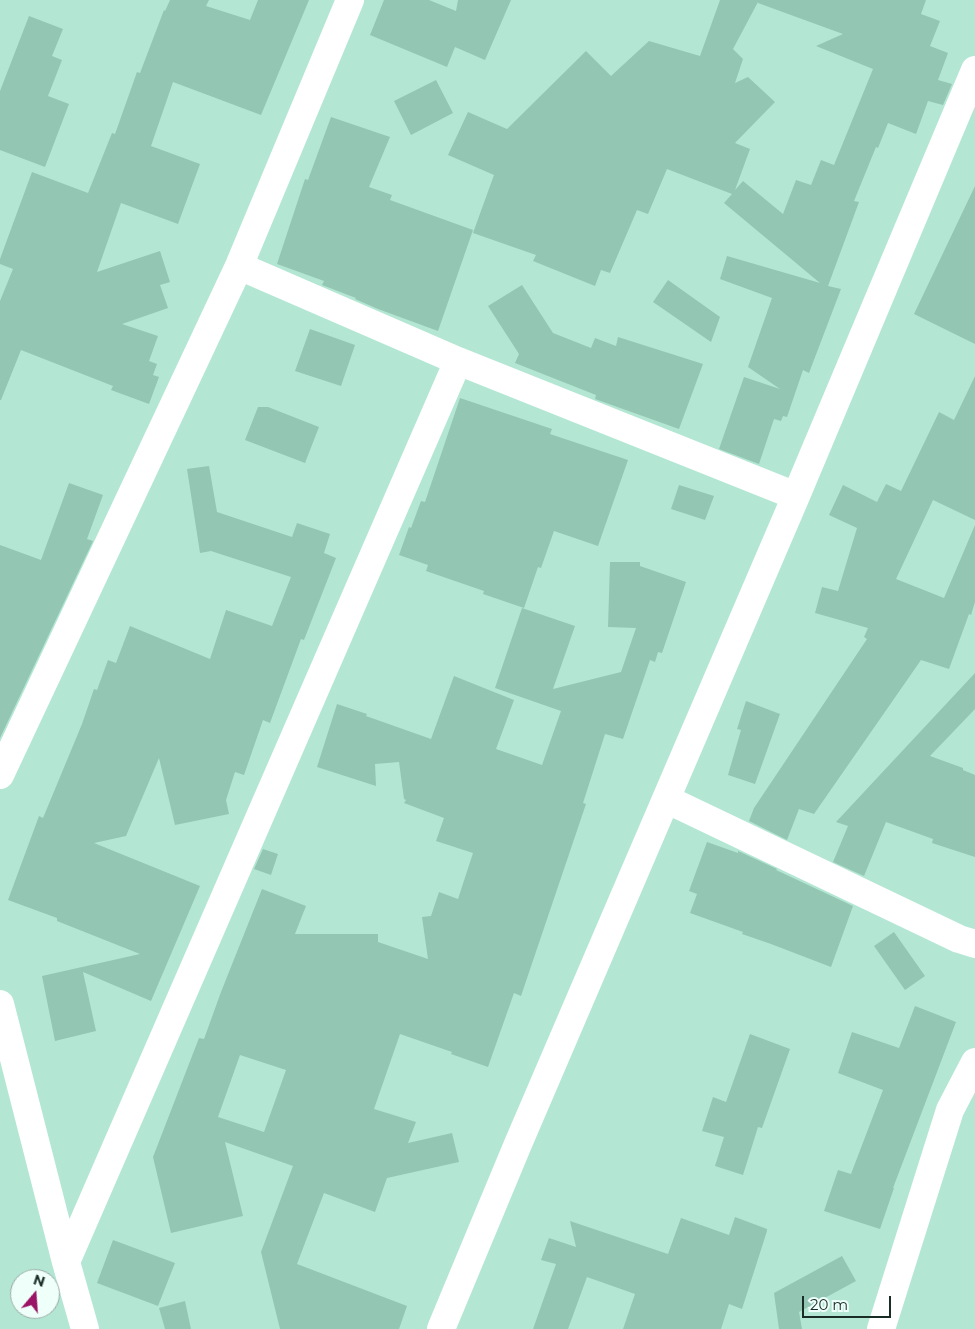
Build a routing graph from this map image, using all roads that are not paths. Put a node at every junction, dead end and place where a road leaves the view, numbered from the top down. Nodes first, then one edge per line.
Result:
1 (350, 0) edge
2 (975, 70) edge
3 (239, 266) junction
4 (458, 361) junction
5 (796, 496) junction
6 (0, 775) edge
7 (666, 798) junction
8 (975, 944) edge
9 (0, 1004) edge
10 (975, 1062) edge
11 (66, 1262) junction
12 (85, 1329) edge
13 (441, 1329) edge
14 (881, 1329) edge

1 - 3 street
2 - 5 street
3 - 4 street
3 - 6 street
4 - 5 street
4 - 11 street
5 - 7 street
7 - 8 street
7 - 13 street
9 - 11 street
10 - 14 street
11 - 12 street

